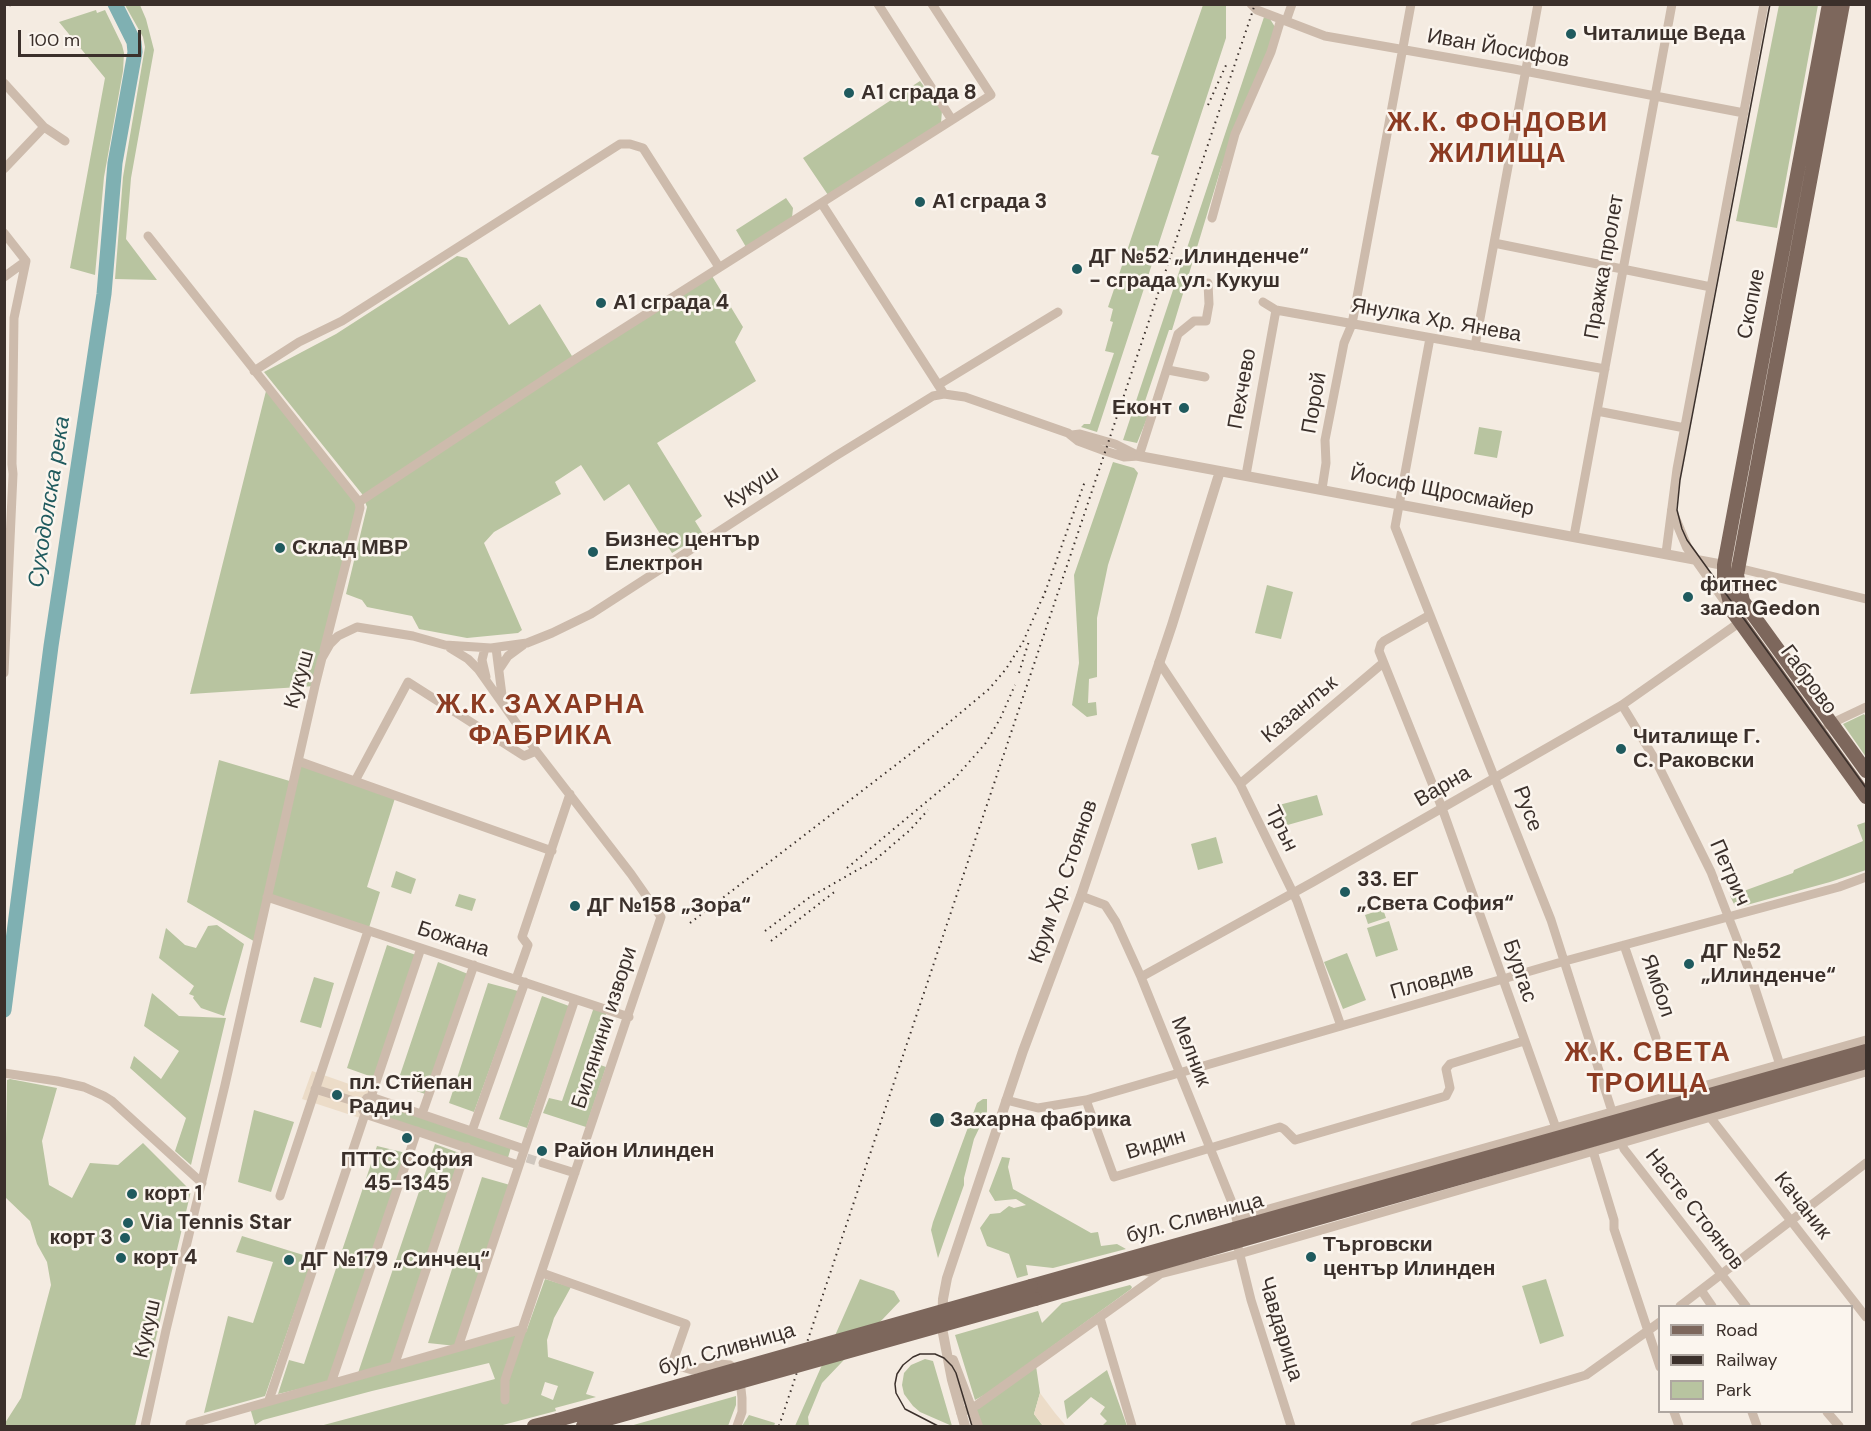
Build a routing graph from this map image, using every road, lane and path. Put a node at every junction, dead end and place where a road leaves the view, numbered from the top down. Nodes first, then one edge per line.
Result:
1 (878, 4) edge
2 (932, 4) edge
3 (1251, 4) edge
4 (1292, 4) edge
5 (1411, 4) edge
6 (1538, 4) edge
7 (1672, 4) edge
8 (1764, 4) edge
9 (1830, 4) edge
10 (1843, 4) edge
11 (1284, 20) junction
12 (1403, 51) junction
13 (1526, 71) junction
14 (4, 83) edge
15 (1655, 96) junction
16 (1744, 113) junction
17 (952, 120) junction
18 (44, 128) junction
19 (66, 141) dead end
20 (4, 169) edge
21 (822, 204) junction
22 (1212, 218) dead end
23 (4, 233) edge
24 (148, 236) dead end
25 (1494, 243) junction
26 (26, 261) junction
27 (719, 267) junction
28 (1623, 270) junction
29 (4, 277) edge
30 (1208, 283) dead end
31 (1711, 286) junction
32 (1263, 302) dead end
33 (1276, 310) junction
34 (1058, 312) dead end
35 (1352, 324) junction
36 (1430, 338) junction
37 (1475, 346) junction
38 (1605, 369) junction
39 (1168, 370) junction
40 (254, 371) junction
41 (1205, 377) dead end
42 (938, 385) junction
43 (945, 394) junction
44 (1597, 411) junction
45 (1685, 428) junction
46 (1139, 456) junction
47 (1220, 471) junction
48 (9, 473) edge
49 (1245, 475) junction
50 (1322, 489) junction
51 (359, 502) junction
52 (1400, 503) junction
53 (1672, 511) junction
54 (1574, 536) junction
55 (1666, 553) junction
56 (1696, 559) junction
57 (1726, 567) junction
58 (1866, 598) edge
59 (1743, 601) joint
60 (1752, 613) junction
61 (1430, 615) junction
62 (1736, 617) junction
63 (527, 643) junction
64 (445, 645) junction
65 (485, 648) junction
66 (496, 648) junction
67 (322, 658) junction
68 (1159, 662) junction
69 (1383, 663) junction
70 (500, 668) junction
71 (4, 673) edge
72 (487, 682) junction
73 (504, 705) junction
74 (1622, 705) junction
75 (1866, 707) edge
76 (1832, 724) junction
77 (1818, 730) junction
78 (536, 751) junction
79 (298, 761) junction
80 (1866, 771) edge
81 (1495, 778) junction
82 (355, 781) junction
83 (1240, 784) junction
84 (570, 794) junction
85 (1866, 797) edge
86 (1442, 808) junction
87 (552, 850) junction
88 (1866, 877) edge
89 (1293, 893) junction
90 (1081, 896) junction
91 (267, 897) junction
92 (1730, 917) junction
93 (368, 931) junction
94 (1624, 945) junction
95 (421, 948) junction
96 (1565, 961) junction
97 (474, 965) junction
98 (1141, 976) junction
99 (1503, 979) junction
100 (521, 981) junction
101 (574, 999) junction
102 (629, 1017) junction
103 (1341, 1026) junction
104 (1656, 1038) dead end
105 (1866, 1040) edge
106 (1524, 1041) junction
107 (1866, 1051) edge
108 (1866, 1062) edge
109 (1780, 1065) junction
110 (1866, 1072) edge
111 (1179, 1073) junction
112 (8, 1074) edge
113 (315, 1089) junction
114 (371, 1097) junction
115 (1006, 1100) junction
116 (1086, 1100) junction
117 (363, 1104) junction
118 (365, 1114) junction
119 (423, 1114) junction
120 (1710, 1117) junction
121 (1618, 1127) junction
122 (1556, 1128) junction
123 (417, 1131) junction
124 (472, 1131) junction
125 (467, 1147) junction
126 (1209, 1148) junction
127 (1593, 1151) junction
128 (523, 1157) junction
129 (543, 1163) tunnel mouth
130 (1864, 1169) edge
131 (575, 1173) junction
132 (202, 1183) junction
133 (280, 1196) dead end
134 (1791, 1222) junction
135 (1238, 1236) junction
136 (1127, 1271) junction
137 (542, 1273) junction
138 (1160, 1274) junction
139 (1722, 1274) junction
140 (1701, 1290) junction
141 (1033, 1292) junction
142 (1681, 1305) edge
143 (1711, 1305) edge
144 (1745, 1305) edge
145 (1866, 1317) edge
146 (1100, 1318) junction
147 (1658, 1323) edge
148 (523, 1329) junction
149 (1648, 1331) junction
150 (944, 1339) junction
151 (458, 1347) junction
152 (1658, 1364) edge
153 (394, 1366) junction
154 (331, 1383) junction
155 (269, 1400) junction
156 (505, 1400) dead end
157 (972, 1408) junction
158 (961, 1413) junction
159 (1828, 1413) edge
160 (1444, 1422) edge
161 (190, 1424) dead end
162 (145, 1426) edge
163 (534, 1426) edge
164 (583, 1426) edge
165 (737, 1426) edge
166 (965, 1426) edge
167 (978, 1426) edge
168 (1132, 1426) edge
169 (1291, 1426) edge
170 (1415, 1426) edge
171 (1839, 1426) edge

1 - 17 street
2 - 17 street
3 - 11 street, Иван Йосифов
4 - 11 street
5 - 12 street, Порой
6 - 13 street
7 - 15 street, Пражка пролет
8 - 16 street, Скопие
9 - 57 main road, Скопие
10 - 57 main road, Скопие
11 - 12 street, Иван Йосифов
11 - 22 street
12 - 13 street, Иван Йосифов
12 - 35 street, Порой
13 - 15 street, Иван Йосифов
13 - 25 street
14 - 18 street
15 - 16 street, Иван Йосифов
15 - 28 street, Пражка пролет
16 - 31 street, Скопие
17 - 21 street
18 - 19 street
18 - 20 street
21 - 27 street
21 - 42 street
23 - 26 street
24 - 40 street
25 - 28 street
25 - 37 street
26 - 29 street
26 - 48 street
27 - 40 street
27 - 51 street
28 - 31 street
28 - 38 street, Пражка пролет
30 - 39 street
31 - 45 street, Скопие
32 - 33 street, Янулка Хр. Янева
33 - 35 street, Янулка Хр. Янева
33 - 49 street, Пехчево
34 - 42 street
35 - 36 street, Янулка Хр. Янева
35 - 50 street, Порой
36 - 37 street, Янулка Хр. Янева
36 - 52 street, Русе
37 - 38 street, Янулка Хр. Янева
38 - 44 street, Пражка пролет
39 - 41 street
39 - 46 street
40 - 51 street
42 - 43 street
43 - 46 street
43 - 63 street, Кукуш
44 - 45 street
44 - 54 street, Пражка пролет
45 - 53 street, Скопие
46 - 47 street, Йосиф Щросмайер
47 - 49 street, Йосиф Щросмайер
47 - 68 street, Крум Хр. Стоянов
48 - 71 street
49 - 50 street, Йосиф Щросмайер
50 - 52 street, Йосиф Щросмайер
51 - 67 street
52 - 54 street, Йосиф Щросмайер
52 - 61 street, Русе
53 - 55 street, Скопие
53 - 56 street, Габрово
54 - 55 street, Йосиф Щросмайер
55 - 56 street, Йосиф Щросмайер
56 - 57 street, Йосиф Щросмайер
56 - 62 street, Габрово
57 - 58 street
57 - 59 main road, Скопие
57 - 62 main road, Скопие
59 - 60 main road, Габрово
60 - 62 street, Варна
60 - 76 main road, Габрово
61 - 69 street
61 - 81 street, Русе
62 - 74 street, Варна
62 - 77 main road, Габрово
63 - 66 street, Кукуш
63 - 70 street
64 - 65 street, Кукуш
64 - 67 street, Кукуш
64 - 72 street, Билянини извори
65 - 66 street, Кукуш
65 - 72 street
66 - 70 street, Билянини извори
67 - 79 street, Кукуш
68 - 83 street, Трън
68 - 90 street, Крум Хр. Стоянов
69 - 83 street, Казанлък
69 - 86 street, Бургас
70 - 73 street, Билянини извори
72 - 73 street, Билянини извори
73 - 78 street, Билянини извори
74 - 81 street, Варна
74 - 92 street, Петрич
75 - 76 street
76 - 77 street
76 - 80 main road, Габрово
77 - 85 main road, Габрово
78 - 82 street
78 - 84 street, Билянини извори
79 - 82 street
79 - 91 street, Кукуш
81 - 86 street, Варна
81 - 96 street, Русе
82 - 87 street
83 - 89 street, Трън
84 - 87 street
84 - 102 street, Билянини извори
86 - 89 street, Варна
86 - 99 street, Бургас
87 - 100 street
88 - 92 street, Пловдив
89 - 98 street, Варна
89 - 103 street, Трън
90 - 98 street, Мелник
90 - 115 street, Крум Хр. Стоянов
91 - 93 street, Божана
91 - 132 street, Кукуш
92 - 94 street, Пловдив
92 - 109 street, Петрич
93 - 95 street, Божана
93 - 113 street
94 - 96 street, Пловдив
94 - 104 street, Ямбол
95 - 97 street, Божана
95 - 114 street
96 - 99 street, Пловдив
96 - 121 street, Русе
97 - 100 street, Божана
97 - 119 street
98 - 111 street, Мелник
99 - 103 street, Пловдив
99 - 106 street, Бургас
100 - 101 street, Божана
100 - 124 street
101 - 102 street, Божана
101 - 128 street
102 - 131 street, Билянини извори
103 - 111 street, Пловдив
105 - 109 street, бул. Сливница
106 - 122 street, Бургас
106 - 126 street, Видин
107 - 121 main road, бул. Сливница
108 - 121 main road, бул. Сливница
109 - 121 street, бул. Сливница
110 - 120 street, бул. Сливница
111 - 116 street, Пловдив
111 - 126 street, Мелник
112 - 132 street
113 - 117 street
113 - 133 street
114 - 117 street
114 - 119 street
115 - 116 street, Пловдив
115 - 150 street, Крум Хр. Стоянов
116 - 126 street, Видин
117 - 118 street
118 - 123 street
118 - 155 street
119 - 124 street
120 - 121 street, бул. Сливница
120 - 134 street, Качаник
121 - 122 street, бул. Сливница
121 - 127 street, бул. Сливница
121 - 135 main road, бул. Сливница
121 - 139 street, Насте Стоянов
122 - 135 street, бул. Сливница
123 - 125 street
123 - 154 street
124 - 128 street
125 - 128 street
125 - 153 street
126 - 135 street, Мелник
127 - 135 street, бул. Сливница
127 - 149 street
128 - 151 street
129 - 131 street
130 - 134 street
131 - 137 street, Билянини извори
132 - 162 street, Кукуш
134 - 139 street
134 - 145 street, Качаник
135 - 136 main road, бул. Сливница
135 - 138 street, бул. Сливница
135 - 141 main road, бул. Сливница
135 - 169 street, Чавдарица
136 - 138 street, бул. Сливница
136 - 141 main road, бул. Сливница
137 - 148 street, Билянини извори
137 - 165 street
138 - 146 street
139 - 140 street
139 - 144 street, Насте Стоянов
140 - 142 street
140 - 143 street
141 - 163 main road, бул. Сливница, bridge
141 - 164 main road, бул. Сливница, bridge
146 - 157 street
146 - 168 street
147 - 149 street
148 - 151 street
148 - 156 street, Билянини извори
149 - 152 street
149 - 160 street
150 - 157 street
150 - 158 street
151 - 153 street
153 - 154 street
154 - 155 street
155 - 161 street
157 - 158 street
157 - 167 street
158 - 166 street
159 - 171 street
160 - 170 street

